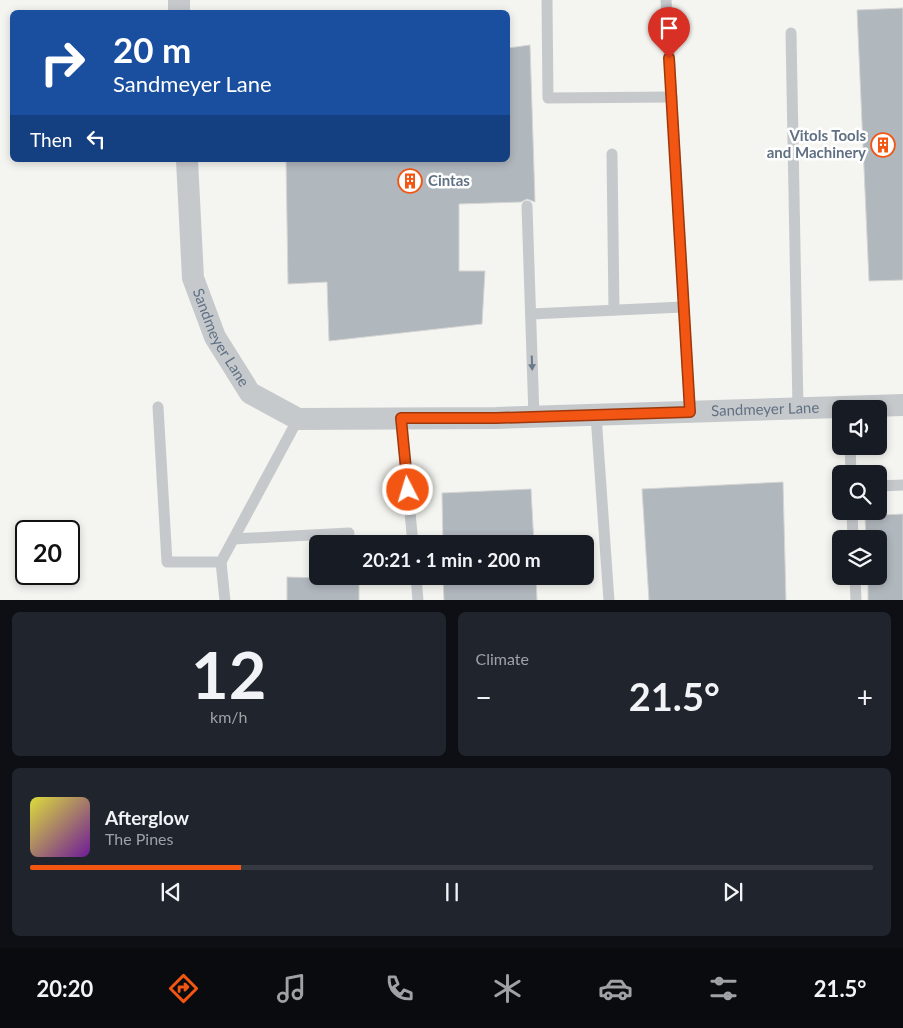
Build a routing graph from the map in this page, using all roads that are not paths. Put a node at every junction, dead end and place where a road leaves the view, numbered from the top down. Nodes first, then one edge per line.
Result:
1 (547, 0) edge
2 (666, 0) edge
3 (791, 32) dead end
4 (672, 97) junction
5 (612, 154) dead end
6 (187, 162) edge
7 (526, 206) dead end
8 (683, 307) junction
9 (614, 310) junction
10 (531, 314) junction
11 (903, 405) edge
12 (887, 406) edge
13 (158, 407) dead end
14 (832, 408) edge
15 (798, 409) junction
16 (690, 412) junction
17 (596, 415) junction
18 (534, 417) junction
19 (401, 418) junction
20 (298, 419) junction
21 (903, 485) edge
22 (887, 486) edge
23 (349, 533) dead end
24 (412, 535) edge
25 (234, 540) junction
26 (221, 562) junction
27 (417, 585) edge
28 (855, 585) edge
29 (225, 600) edge
30 (418, 600) edge
31 (609, 600) edge
32 (856, 600) edge

1 - 4 lane
2 - 4 lane
3 - 15 lane
4 - 8 lane
5 - 9 lane
6 - 20 street, Sandmeyer Lane
7 - 10 lane
8 - 9 lane
8 - 16 lane
9 - 10 lane
10 -> 18 lane
11 - 12 street, Sandmeyer Lane
13 - 26 lane
14 - 15 street, Sandmeyer Lane
15 - 16 street, Sandmeyer Lane
16 - 17 street, Sandmeyer Lane
17 - 18 street, Sandmeyer Lane
17 - 31 lane
18 - 19 street, Sandmeyer Lane
19 - 20 street, Sandmeyer Lane
19 - 24 lane
20 - 25 lane
21 - 22 lane
23 - 25 lane
25 - 26 lane
26 - 29 lane
27 - 30 lane
28 - 32 lane

